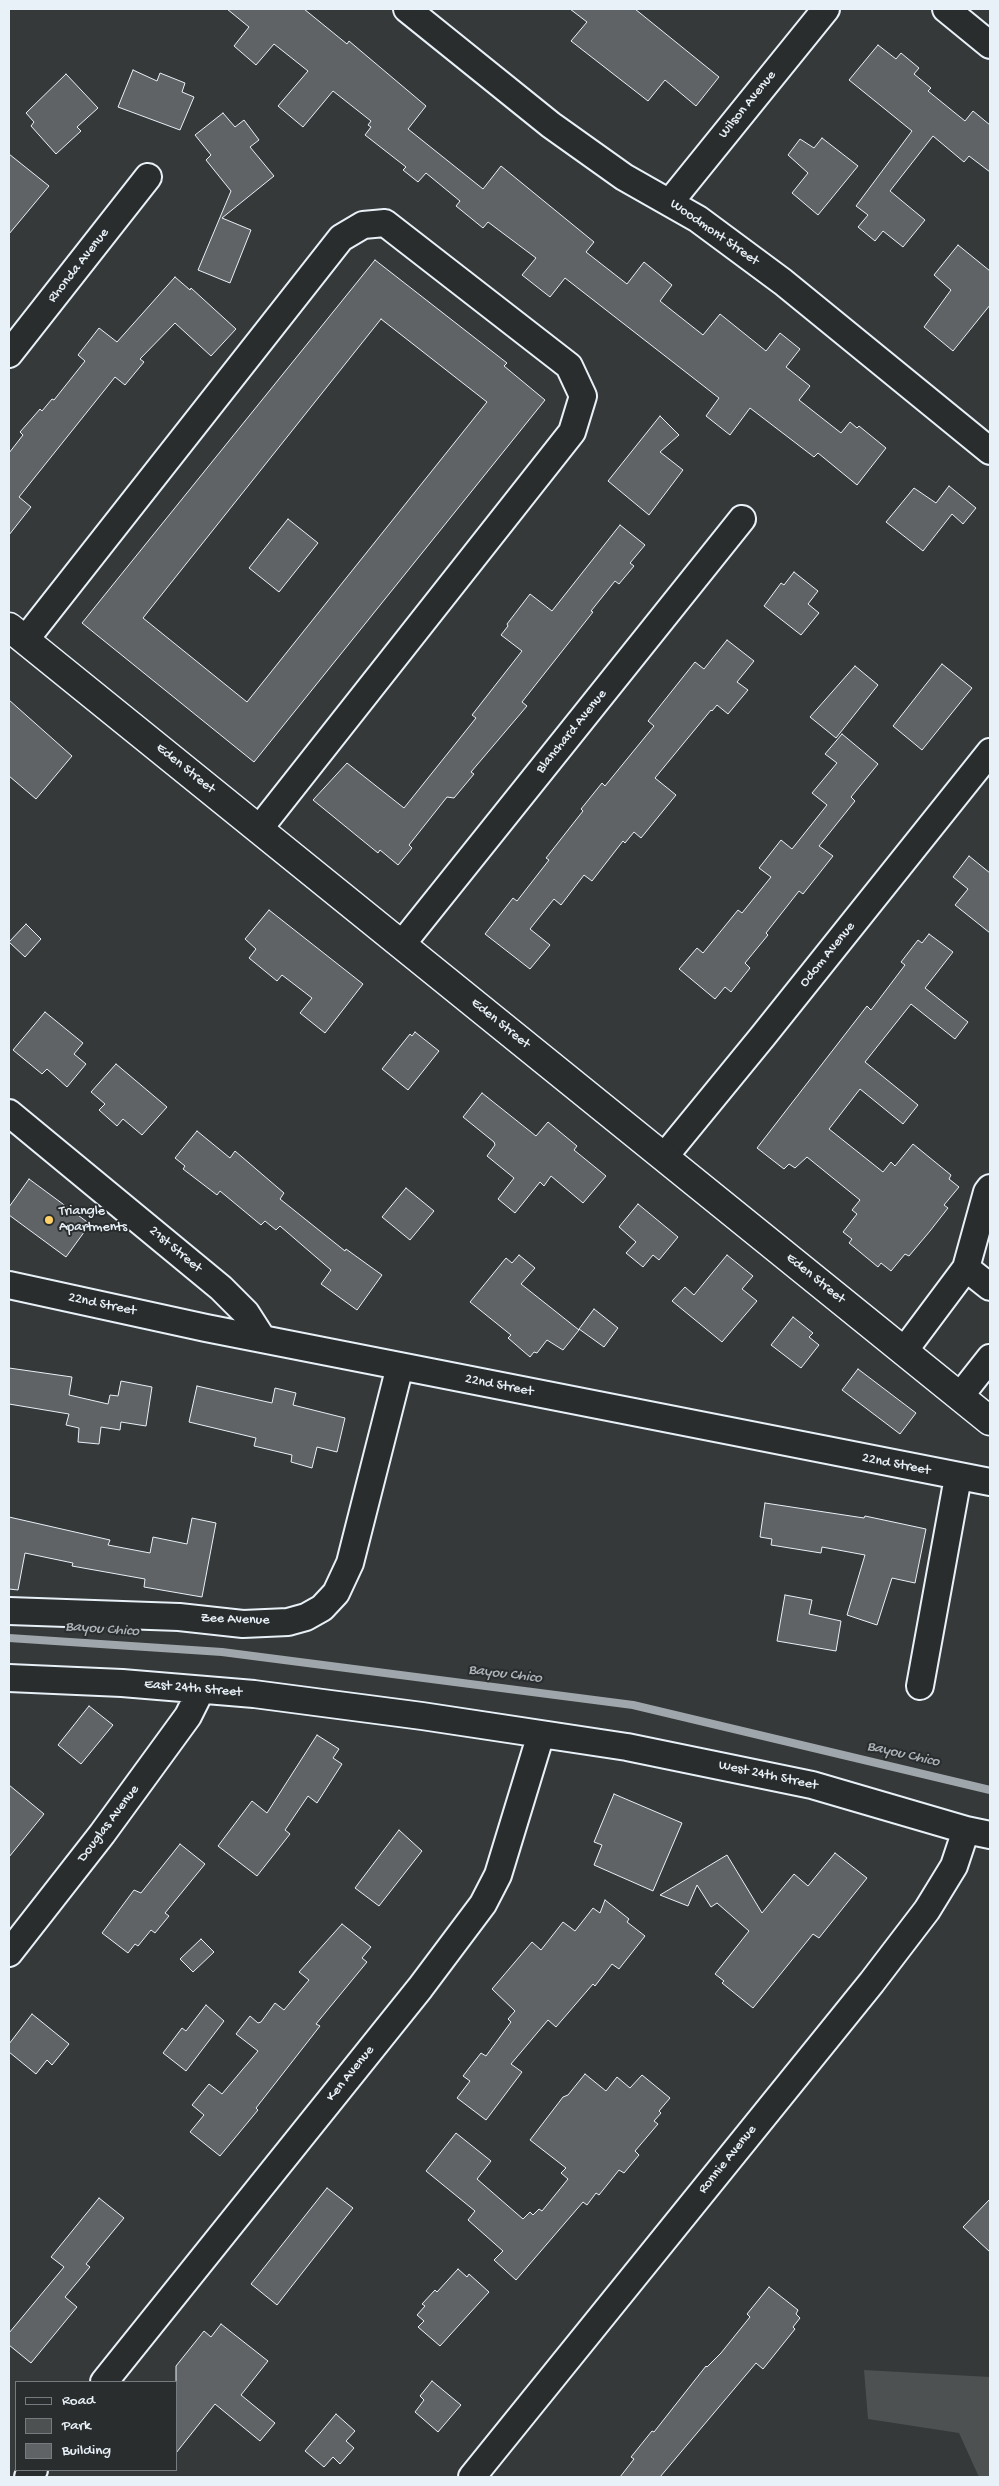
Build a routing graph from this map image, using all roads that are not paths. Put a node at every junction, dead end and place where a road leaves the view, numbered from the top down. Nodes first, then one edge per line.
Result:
1 (407, 9) edge
2 (826, 9) edge
3 (946, 9) edge
4 (990, 45) edge
5 (148, 177) dead end
6 (670, 202) junction
7 (9, 354) edge
8 (990, 451) edge
9 (742, 519) dead end
10 (17, 634) edge
11 (990, 752) edge
12 (259, 829) junction
13 (402, 944) junction
14 (9, 1113) edge
15 (664, 1157) junction
16 (990, 1188) edge
17 (966, 1268) junction
18 (9, 1285) edge
19 (990, 1287) edge
20 (262, 1338) junction
21 (904, 1351) junction
22 (990, 1358) edge
23 (400, 1366) junction
24 (960, 1396) junction
25 (990, 1421) edge
26 (958, 1477) junction
27 (990, 1482) edge
28 (9, 1611) edge
29 (9, 1678) edge
30 (920, 1686) dead end
31 (201, 1690) junction
32 (541, 1734) junction
33 (978, 1832) edge
34 (9, 1953) edge
35 (105, 2381) edge
36 (472, 2477) edge

1 - 6 street, Woodmont Street
2 - 6 street, Wilson Avenue
3 - 4 street
5 - 7 street, Rhonda Avenue
6 - 8 street, Woodmont Street
9 - 13 street, Blanchard Avenue
10 - 12 street, Eden Street
10 - 12 street
11 - 15 street, Odom Avenue
12 - 13 street, Eden Street
13 - 15 street, Eden Street
14 - 20 street, 21st Street
15 - 21 street, Eden Street
16 - 17 street
17 - 19 street
17 - 21 street
18 - 20 street, 22nd Street
20 - 23 street, 22nd Street
21 - 24 street, Eden Street
22 - 24 street
23 - 26 street, 22nd Street
23 - 28 street, Zee Avenue
24 - 25 street, Eden Street
26 - 27 street, 22nd Street
26 - 30 street
29 - 31 street, East 24th Street
31 - 32 street, East 24th Street
31 - 34 street, Douglas Avenue
32 - 33 street, West 24th Street
32 - 35 street, Ken Avenue
33 - 36 street, Ronnie Avenue

